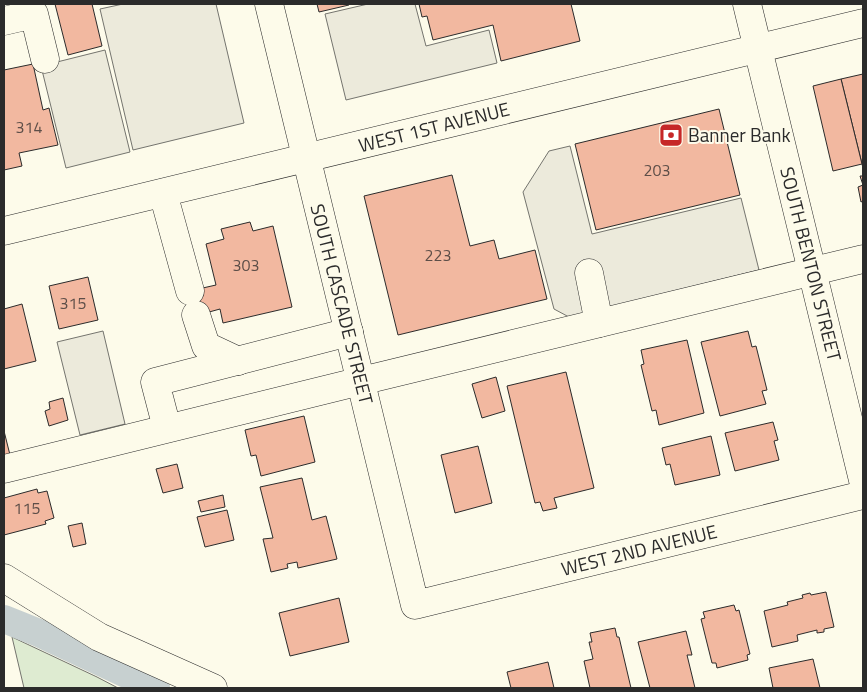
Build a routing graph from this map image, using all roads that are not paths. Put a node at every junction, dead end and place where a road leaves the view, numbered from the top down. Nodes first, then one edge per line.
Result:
1 (269, 4) edge
2 (747, 4) edge
3 (4, 21) edge
4 (863, 23) edge
5 (758, 48) junction
6 (46, 59) dead end
7 (307, 158) junction
8 (163, 193) junction
9 (4, 231) edge
10 (863, 259) edge
11 (813, 272) junction
12 (588, 273) dead end
13 (599, 324) junction
14 (349, 332) junction
15 (238, 361) junction
16 (361, 380) junction
17 (167, 428) junction
18 (4, 469) edge
19 (863, 480) edge
20 (863, 495) edge
21 (4, 578) edge
22 (415, 605) joint
23 (213, 688) edge

1 - 7 street, SOUTH CASCADE STREET
2 - 5 street, SOUTH BENTON STREET
3 - 6 street
4 - 5 street, WEST 1ST AVENUE
5 - 7 street, WEST 1ST AVENUE
5 - 11 street, SOUTH BENTON STREET
7 - 8 street, WEST 1ST AVENUE
7 - 14 street, SOUTH CASCADE STREET
8 - 9 street, WEST 1ST AVENUE
8 - 15 street
10 - 11 street
11 - 13 street
11 - 19 street, SOUTH BENTON STREET
12 - 13 street
13 - 16 street
14 - 15 street
14 - 16 street, SOUTH CASCADE STREET
15 - 17 street
16 - 17 street
16 - 22 street, SOUTH CASCADE STREET
17 - 18 street
20 - 22 street, WEST 2ND AVENUE
21 - 23 street

